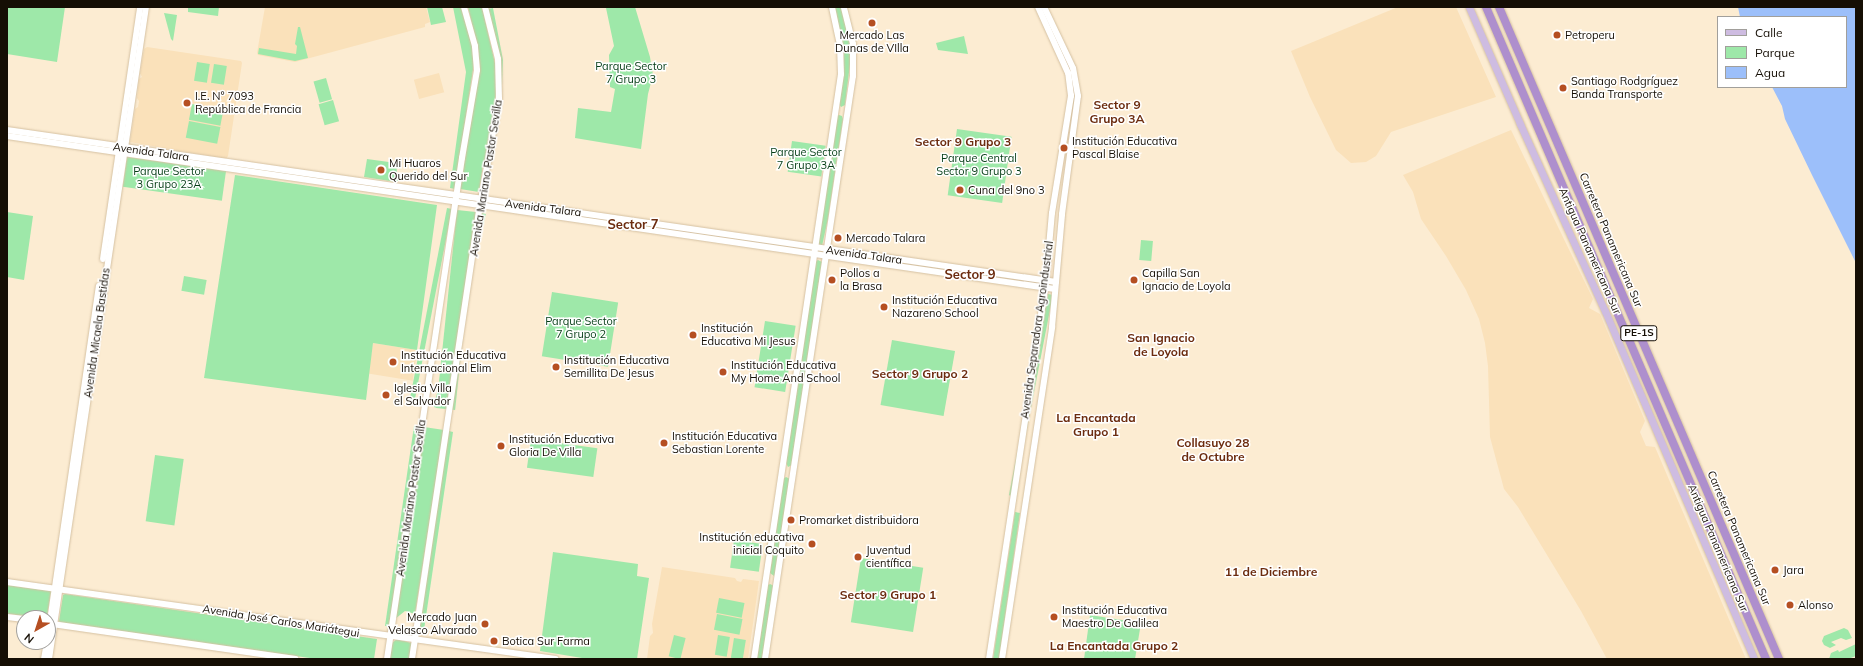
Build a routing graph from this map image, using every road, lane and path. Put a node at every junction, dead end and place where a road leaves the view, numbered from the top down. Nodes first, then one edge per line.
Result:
1 (140, 7) edge
2 (146, 7) edge
3 (464, 7) edge
4 (485, 7) edge
5 (832, 7) edge
6 (844, 7) edge
7 (1038, 7) edge
8 (1044, 7) edge
9 (1469, 7) edge
10 (1486, 7) edge
11 (1499, 7) edge
12 (7, 130) edge
13 (7, 136) edge
14 (122, 150) junction
15 (456, 199) junction
16 (481, 203) junction
17 (814, 251) junction
18 (827, 253) junction
19 (1046, 281) junction
20 (1056, 282) junction
21 (1045, 288) junction
22 (1055, 289) junction
23 (7, 582) edge
24 (57, 590) junction
25 (53, 610) edge
26 (56, 625) edge
27 (390, 636) junction
28 (414, 638) junction
29 (295, 659) edge
30 (387, 659) edge
31 (412, 659) edge
32 (556, 659) edge
33 (754, 659) edge
34 (765, 659) edge
35 (989, 659) edge
36 (1002, 659) edge
37 (1754, 659) edge
38 (1766, 659) edge
39 (1779, 659) edge

1 - 14 street, Avenida Micaela Bastidas
2 - 14 street, Avenida Micaela Bastidas
3 - 15 street, Avenida Mariano Pastor Sevilla
4 - 16 street, Avenida Mariano Pastor Sevilla
5 - 17 street
6 - 18 street
7 - 19 street, Avenida Separadora Agroindustrial
8 - 20 street, Avenida Separadora Agroindustrial
9 - 37 main road, Antigua Panamericana Sur
10 - 38 highway, Carretera Panamericana Sur / PE-1S
11 - 39 highway, Carretera Panamericana Sur / PE-1S
12 - 14 street, Avenida Talara
13 - 14 street, Avenida Talara
14 - 15 street, Avenida Talara
14 - 24 street, Avenida Micaela Bastidas
15 - 16 street, Avenida Talara
15 - 27 street, Avenida Mariano Pastor Sevilla
16 - 17 street, Avenida Talara
16 - 28 street, Avenida Mariano Pastor Sevilla
17 - 18 street, Avenida Talara
17 - 33 street
18 - 19 street, Avenida Talara
18 - 21 street, Avenida Talara
18 - 34 street
19 - 20 street, Avenida Talara
19 - 21 street, Avenida Separadora Agroindustrial
20 - 22 street, Avenida Separadora Agroindustrial
21 - 22 street, Avenida Talara
21 - 35 street, Avenida Separadora Agroindustrial
22 - 36 street, Avenida Separadora Agroindustrial
23 - 24 street, Avenida José Carlos Mariátegui
24 - 25 street, Avenida Micaela Bastidas
24 - 27 street, Avenida José Carlos Mariátegui
26 - 29 street
27 - 28 street, Avenida José Carlos Mariátegui
27 - 30 street, Avenida Mariano Pastor Sevilla
28 - 31 street, Avenida Mariano Pastor Sevilla
28 - 32 street, Avenida José Carlos Mariátegui

